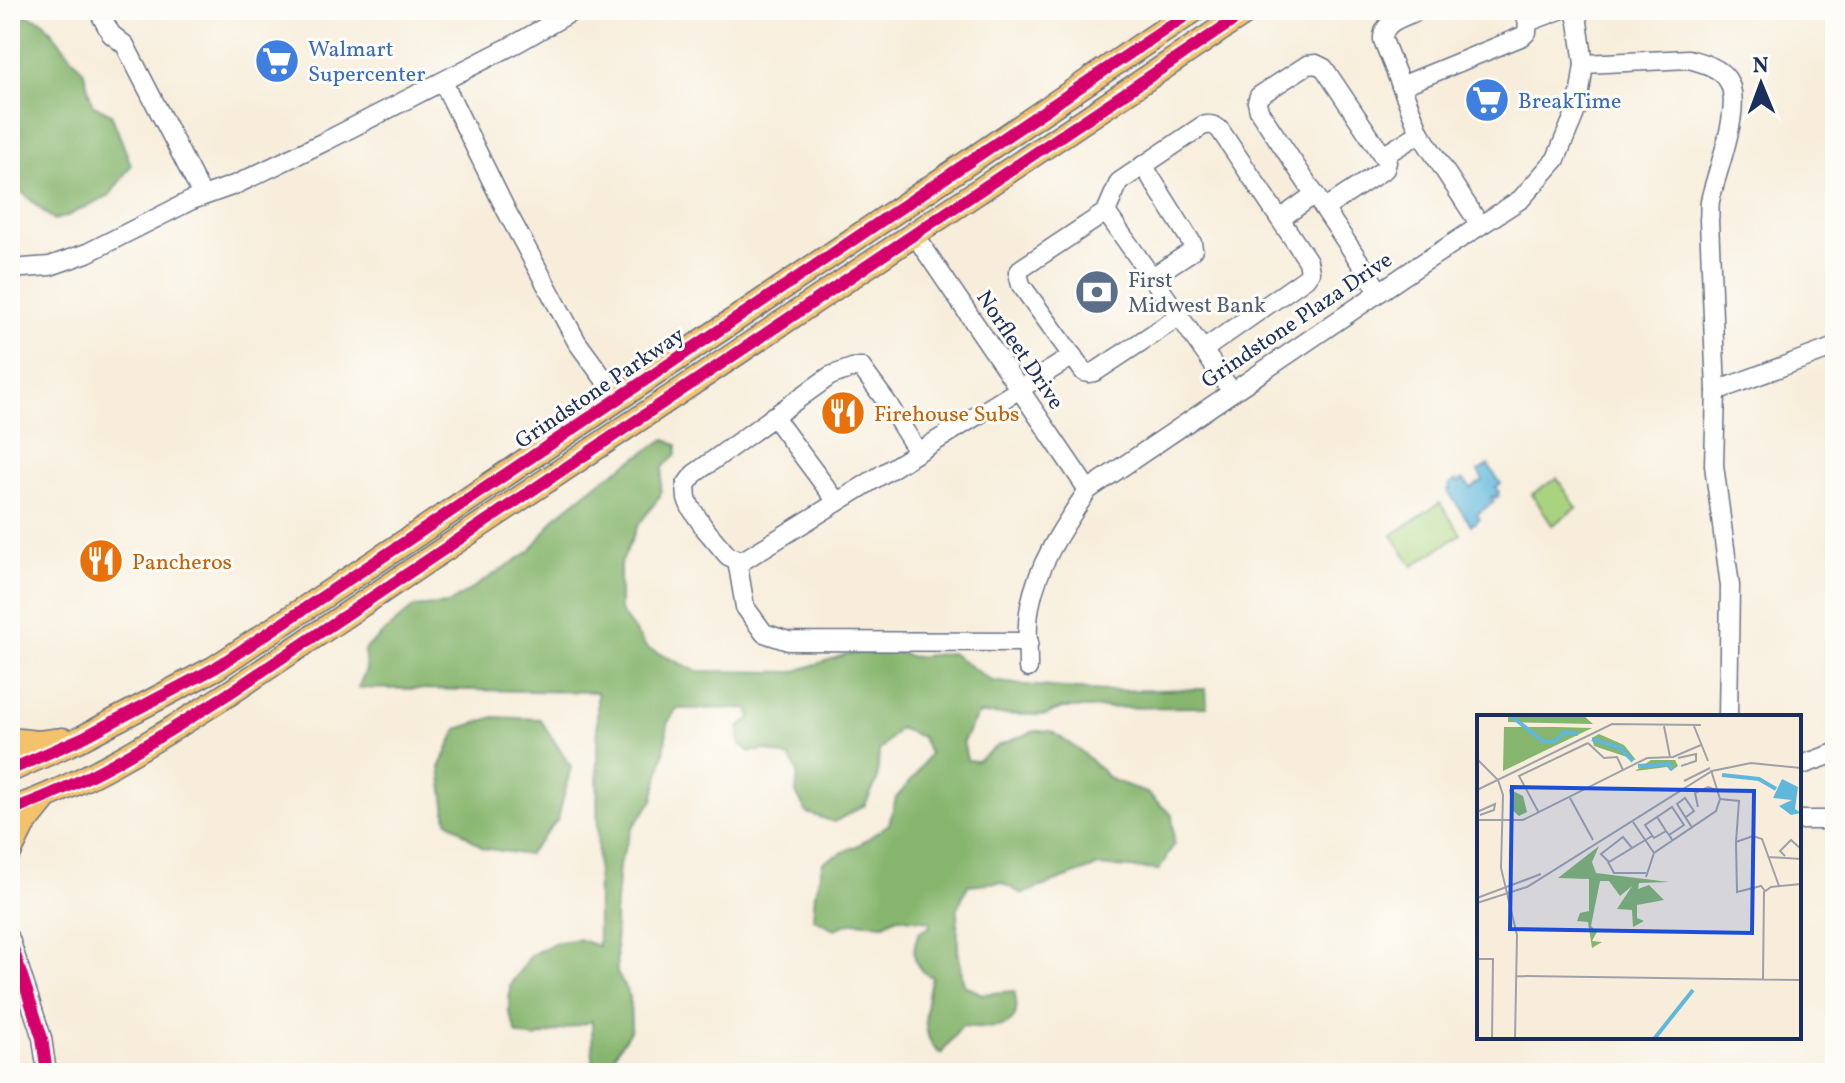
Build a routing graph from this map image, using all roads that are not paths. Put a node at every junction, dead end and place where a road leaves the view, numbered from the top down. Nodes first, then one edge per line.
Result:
1 (98, 10) edge
2 (575, 10) edge
3 (1194, 10) edge
4 (1249, 10) edge
5 (1420, 10) edge
6 (1560, 10) edge
7 (1574, 10) edge
8 (1526, 16) edge
9 (1584, 64) junction
10 (443, 82) junction
11 (1401, 86) junction
12 (1420, 133) junction
13 (1383, 156) junction
14 (1143, 165) junction
15 (202, 195) junction
16 (1320, 202) junction
17 (1106, 212) junction
18 (1280, 219) junction
19 (1480, 225) junction
20 (914, 234) junction
21 (10, 269) edge
22 (1152, 277) junction
23 (1380, 292) junction
24 (1180, 316) junction
25 (1835, 347) edge
26 (1203, 350) junction
27 (1073, 356) junction
28 (1019, 389) junction
29 (1716, 391) junction
30 (1232, 392) junction
31 (618, 398) junction
32 (773, 416) junction
33 (918, 452) junction
34 (1088, 490) junction
35 (837, 502) junction
36 (737, 560) junction
37 (1029, 642) junction
38 (1028, 668) dead end
39 (1728, 715) edge
40 (82, 738) junction
41 (10, 740) edge
42 (1835, 753) edge
43 (1801, 765) edge
44 (10, 770) edge
45 (45, 797) junction
46 (10, 810) edge
47 (1801, 820) edge
48 (1835, 820) edge
49 (10, 851) edge
50 (10, 939) edge
51 (47, 1073) edge

1 - 15 street
2 - 10 street
3 - 31 main road, Grindstone Parkway
4 - 20 main road
5 - 11 street
6 - 8 street
7 - 9 street, Grindstone Plaza Drive
8 - 11 street
9 - 19 street, Grindstone Plaza Drive
9 - 29 street
10 - 15 street
10 - 31 street
11 - 12 street
12 - 13 street
12 - 19 street
13 - 16 street
13 - 16 street
14 - 17 street
14 - 18 street
14 - 22 street
15 - 21 street
16 - 18 street
16 - 23 street
17 - 22 street
17 - 27 street
18 - 26 street
19 - 23 street, Grindstone Plaza Drive
20 - 28 street, Norfleet Drive
20 - 45 main road
22 - 24 street
23 - 30 street, Grindstone Plaza Drive
24 - 26 street
24 - 27 street
25 - 29 street
26 - 30 street
27 - 28 street
28 - 33 street
28 - 34 street, Norfleet Drive
29 - 39 street
30 - 34 street, Grindstone Plaza Drive
31 - 40 main road, Grindstone Parkway
32 - 33 street
32 - 35 street
32 - 36 street
33 - 35 street
34 - 37 street, Grindstone Plaza Drive
35 - 36 street
36 - 37 street
37 - 38 street, Grindstone Plaza Drive
40 - 41 main road
40 - 44 main road, Grindstone Parkway
42 - 43 street
45 - 46 main road
45 - 49 main road
47 - 48 street
50 - 51 street

